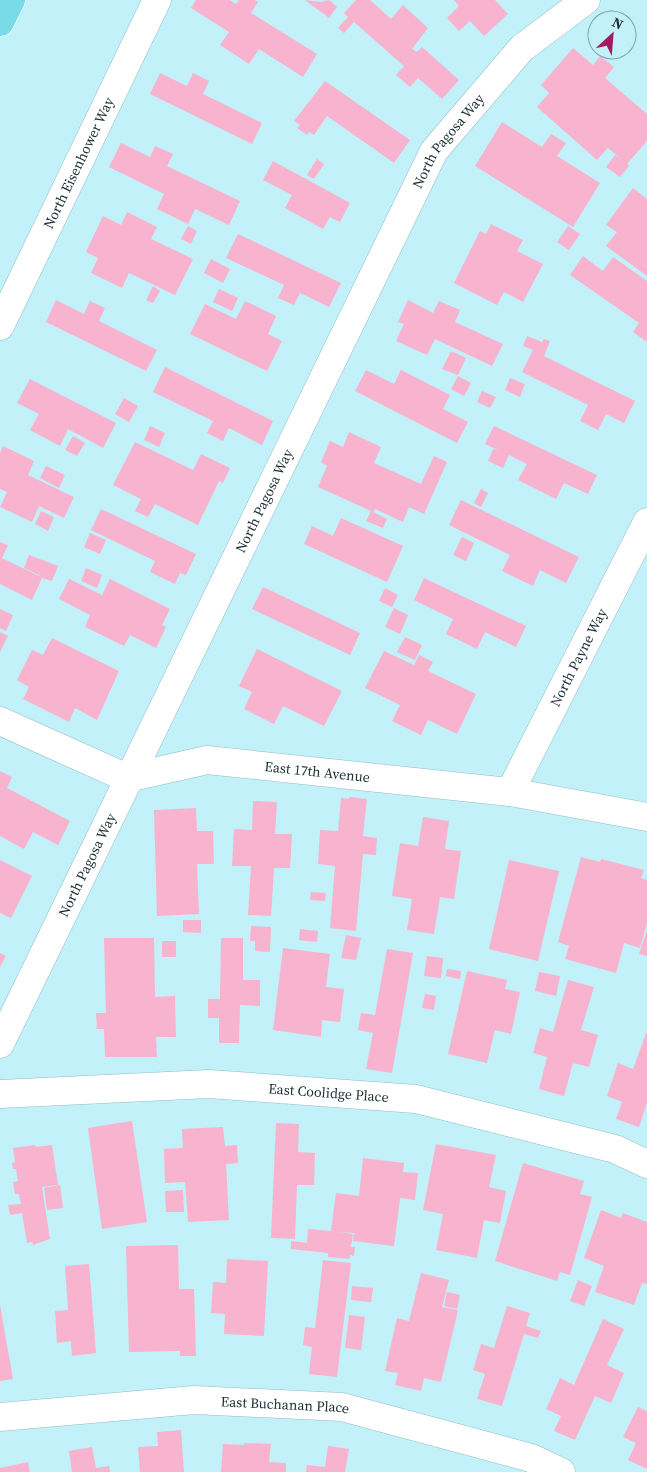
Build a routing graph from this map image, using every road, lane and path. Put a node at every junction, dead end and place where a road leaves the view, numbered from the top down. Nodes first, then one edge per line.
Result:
1 (11, 0) edge
2 (157, 0) edge
3 (586, 0) edge
4 (0, 22) edge
5 (0, 326) edge
6 (647, 522) edge
7 (0, 721) edge
8 (128, 778) junction
9 (510, 792) junction
10 (647, 817) edge
11 (0, 1044) edge
12 (0, 1094) edge
13 (647, 1164) edge
14 (0, 1417) edge
15 (561, 1472) edge

1 - 4 main road
2 - 5 street, North Eisenhower Way
3 - 8 street, North Pagosa Way
6 - 9 street, North Payne Way
7 - 8 street
8 - 9 street, East 17th Avenue
8 - 11 street, North Pagosa Way
9 - 10 street, East 17th Avenue
12 - 13 street, East Coolidge Place
14 - 15 street, East Buchanan Place

